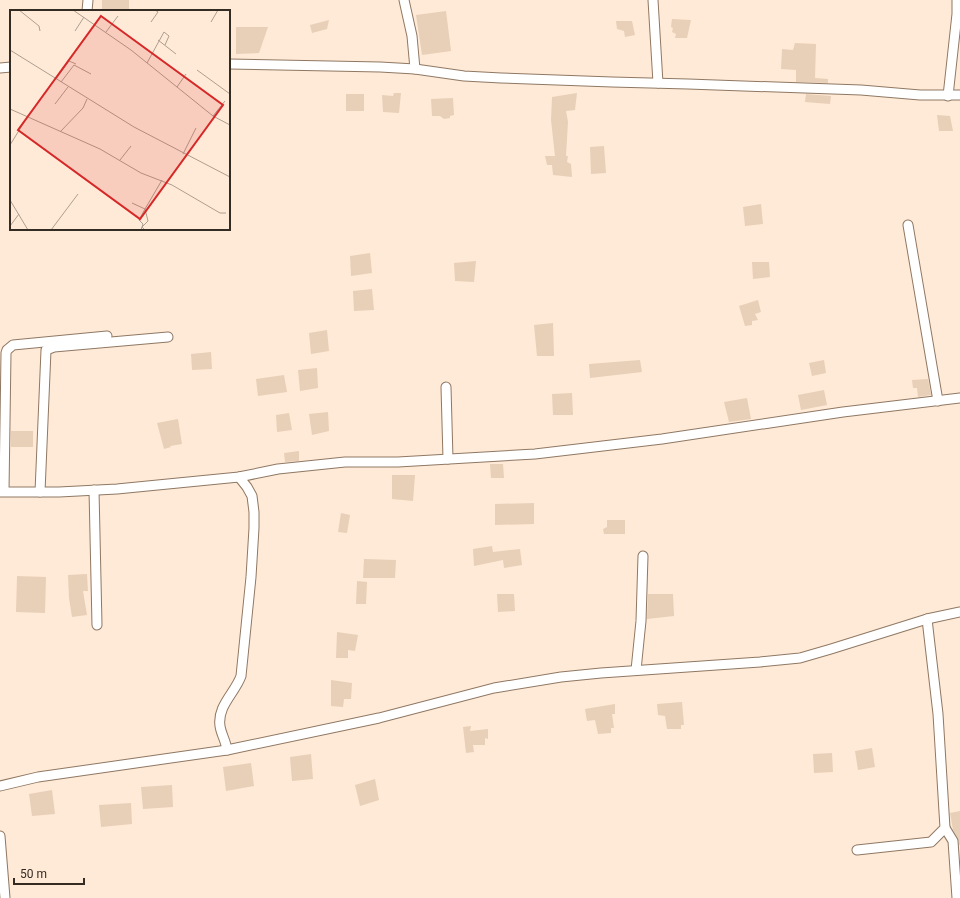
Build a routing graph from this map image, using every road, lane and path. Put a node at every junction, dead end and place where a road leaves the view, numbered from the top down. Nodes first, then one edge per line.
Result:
1 (88, 0) edge
2 (404, 0) edge
3 (654, 0) edge
4 (957, 0) edge
5 (87, 10) edge
6 (230, 64) edge
7 (10, 67) edge
8 (0, 68) edge
9 (415, 69) junction
10 (658, 83) junction
11 (960, 95) edge
12 (948, 96) junction
13 (908, 225) dead end
14 (107, 336) dead end
15 (168, 337) dead end
16 (446, 387) dead end
17 (960, 398) edge
18 (938, 401) junction
19 (448, 459) junction
20 (239, 477) junction
21 (94, 490) junction
22 (2, 492) edge
23 (40, 492) junction
24 (643, 556) dead end
25 (960, 612) edge
26 (927, 619) junction
27 (97, 625) dead end
28 (636, 670) junction
29 (227, 750) junction
30 (0, 786) edge
31 (945, 828) junction
32 (0, 836) edge
33 (960, 841) edge
34 (857, 850) dead end
35 (5, 898) edge
36 (957, 898) edge

1 - 5 street
2 - 9 street
3 - 10 street
4 - 12 street
6 - 9 street
7 - 8 street
9 - 10 street
10 - 12 street
11 - 12 street
13 - 18 street
14 - 22 street
15 - 23 street
16 - 19 street
17 - 18 street
18 - 19 street
19 - 20 street
20 - 21 street
20 - 29 street
21 - 23 street
21 - 27 street
22 - 23 street
24 - 28 street
25 - 26 street
26 - 28 street
26 - 31 street
28 - 29 street
29 - 30 street
31 - 33 street
31 - 34 street
31 - 36 street
32 - 35 street

